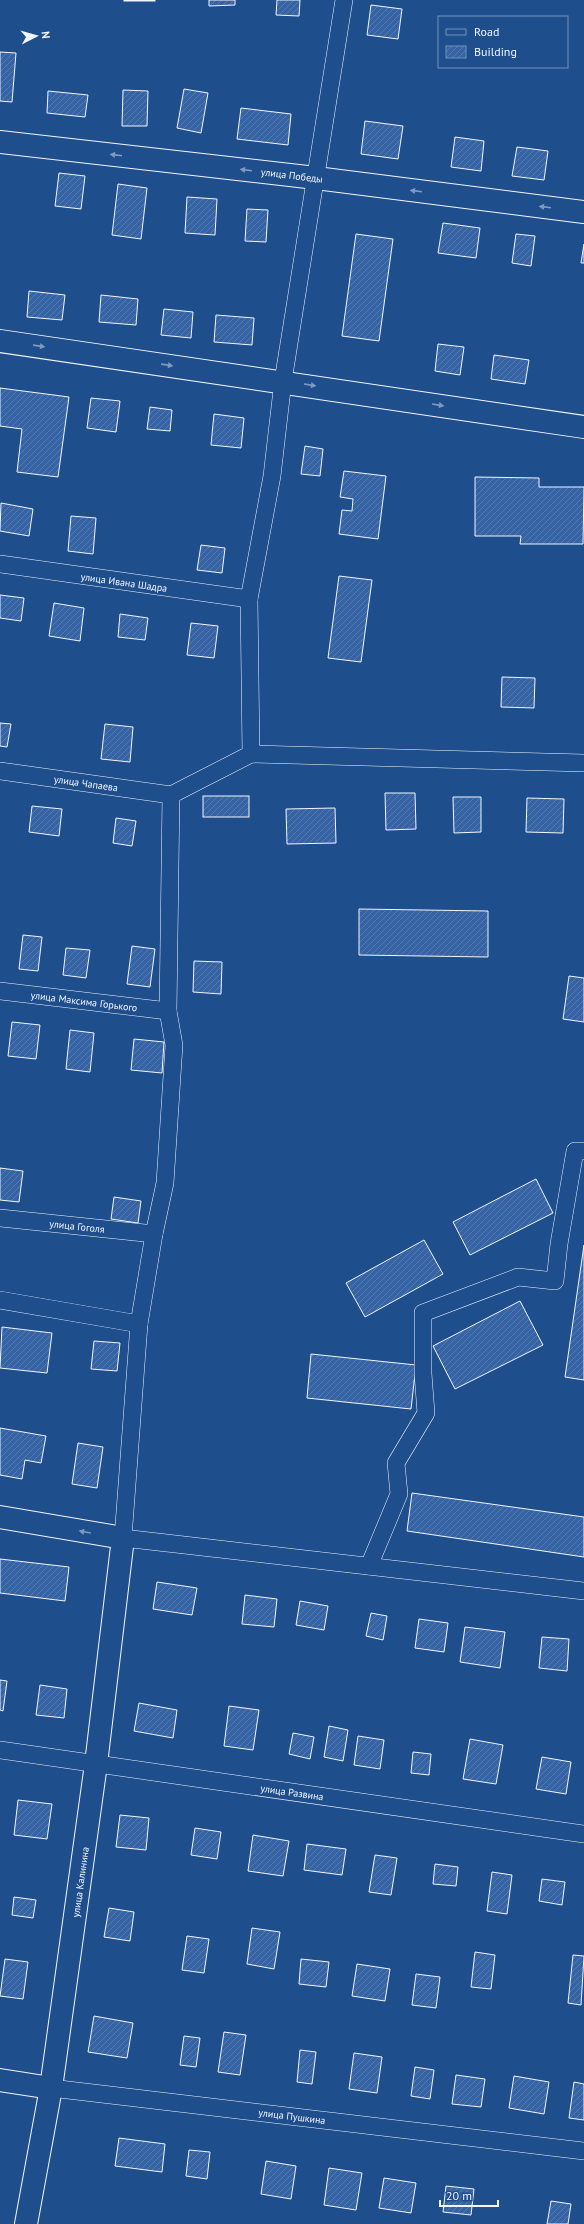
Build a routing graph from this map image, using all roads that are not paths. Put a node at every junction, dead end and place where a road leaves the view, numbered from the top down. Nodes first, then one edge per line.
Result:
1 (344, 0) edge
2 (0, 142) edge
3 (316, 178) junction
4 (584, 212) edge
5 (0, 341) edge
6 (283, 381) junction
7 (584, 426) edge
8 (0, 564) edge
9 (249, 599) junction
10 (251, 754) junction
11 (584, 762) edge
12 (0, 771) edge
13 (171, 795) junction
14 (0, 991) edge
15 (168, 1011) junction
16 (584, 1150) edge
17 (0, 1218) edge
18 (154, 1234) junction
19 (0, 1300) edge
20 (139, 1324) junction
21 (0, 1517) edge
22 (123, 1538) junction
23 (369, 1566) junction
24 (584, 1591) edge
25 (0, 1750) edge
26 (96, 1764) junction
27 (584, 1834) edge
28 (0, 2080) edge
29 (51, 2088) junction
30 (584, 2151) edge
31 (26, 2224) edge

1 - 3 street
3 -> 2 street, улица Победы
4 -> 3 street, улица Победы
3 - 6 street
5 -> 6 street
6 -> 7 street
6 - 9 street
8 - 9 street, улица Ивана Шадра
9 - 10 street
10 - 11 street
10 - 13 street
12 - 13 street, улица Чапаева
13 - 15 street
14 - 15 street, улица Максима Горького
15 - 18 street
16 - 23 street
17 - 18 street, улица Гоголя
18 - 20 street
19 - 20 street
20 - 22 street
22 -> 21 street
22 - 23 street
22 - 26 street, улица Калинина
23 - 24 street
25 - 26 street, улица Развина
26 - 27 street, улица Развина
26 - 29 street, улица Калинина
28 - 29 street, улица Пушкина
29 - 30 street, улица Пушкина
29 - 31 street, улица Калинина

